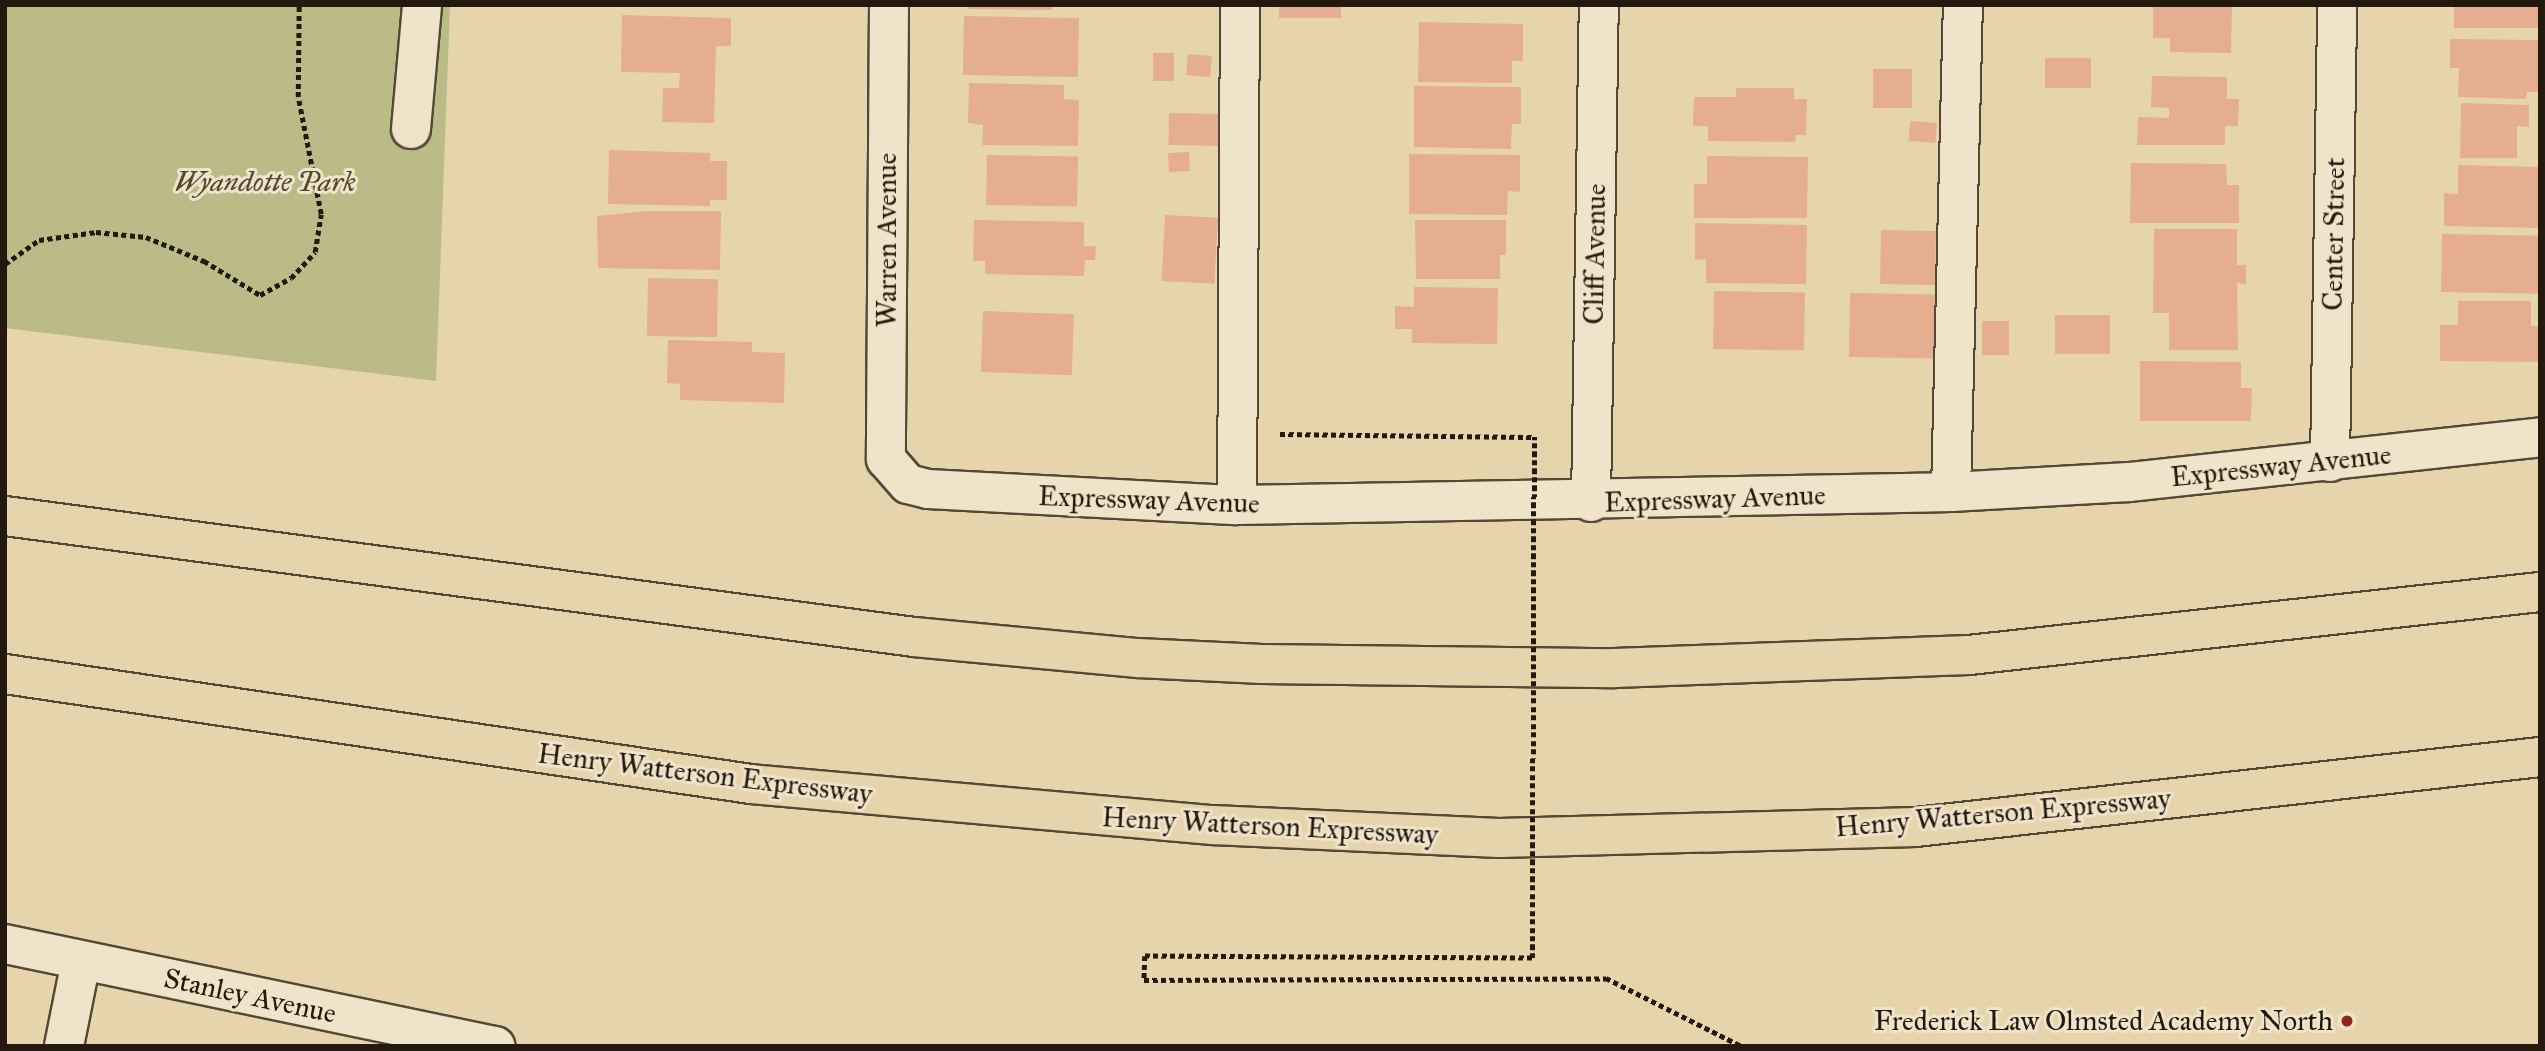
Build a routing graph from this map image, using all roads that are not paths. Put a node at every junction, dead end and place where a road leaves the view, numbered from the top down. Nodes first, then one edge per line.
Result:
1 (422, 5) edge
2 (889, 5) edge
3 (1240, 5) edge
4 (1599, 5) edge
5 (1963, 5) edge
6 (2337, 5) edge
7 (411, 129) dead end
8 (2540, 437) edge
9 (2330, 462) junction
10 (894, 471) joint
11 (1951, 492) junction
12 (1591, 502) junction
13 (1237, 505) junction
14 (5, 516) edge
15 (2540, 592) edge
16 (5, 674) edge
17 (2540, 757) edge
18 (5, 944) edge
19 (81, 961) junction
20 (64, 1046) edge
21 (495, 1046) edge

1 - 7 street
2 - 10 street, Warren Avenue
3 - 13 street
4 - 12 street, Cliff Avenue
5 - 11 street
6 - 9 street, Center Street
8 - 9 street, Expressway Avenue
9 - 11 street, Expressway Avenue
10 - 13 street, Expressway Avenue
11 - 12 street, Expressway Avenue
12 - 13 street, Expressway Avenue
14 - 15 highway
16 - 17 highway, Henry Watterson Expressway
18 - 19 street, Stanley Avenue
19 - 20 street
19 - 21 street, Stanley Avenue

